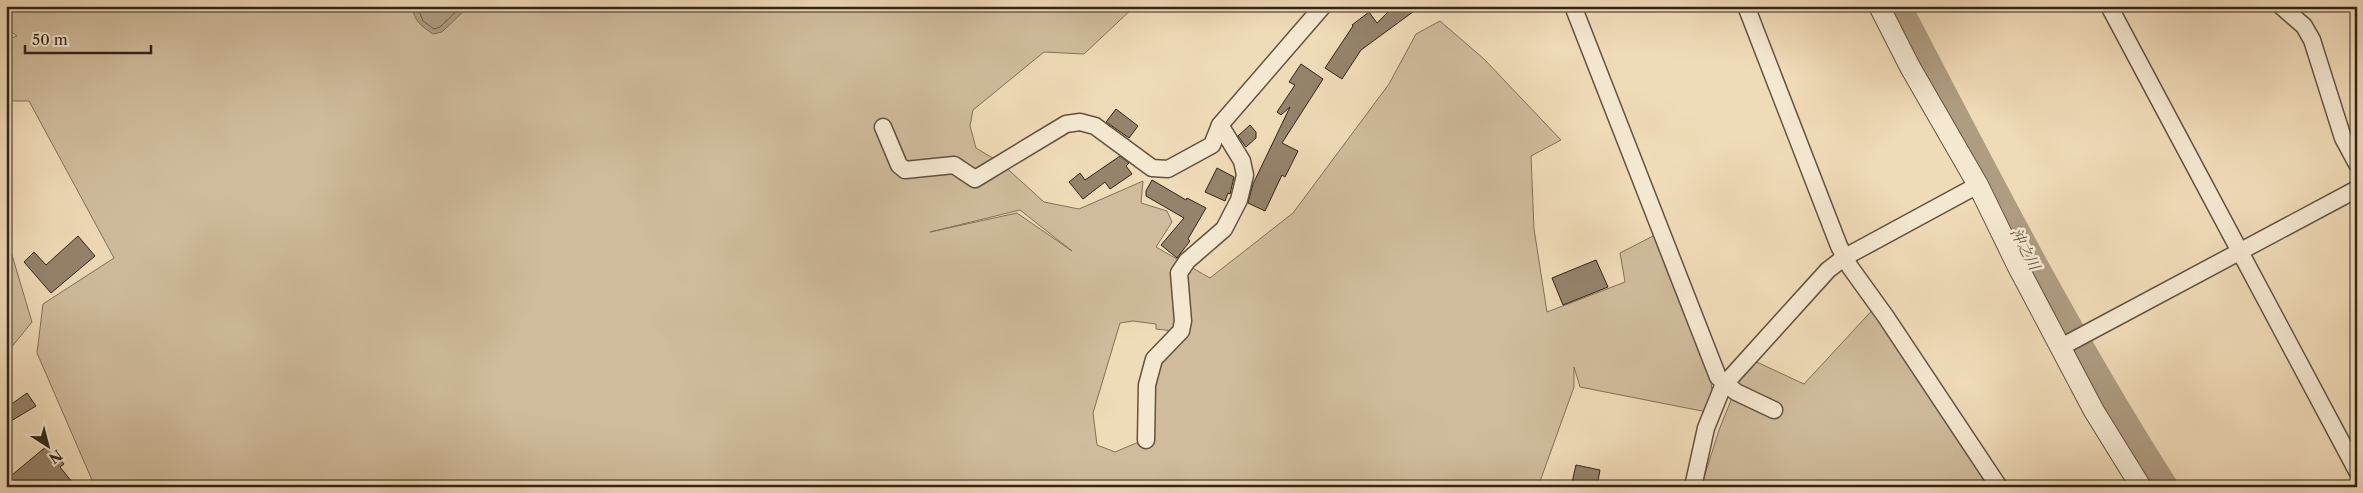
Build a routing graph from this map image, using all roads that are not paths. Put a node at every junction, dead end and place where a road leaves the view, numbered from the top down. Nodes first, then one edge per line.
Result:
1 (1323, 6) edge
2 (1573, 6) edge
3 (1746, 6) edge
4 (1879, 6) edge
5 (2109, 6) edge
6 (2281, 6) edge
7 (1220, 125) junction
8 (883, 128) dead end
9 (2357, 164) edge
10 (1978, 185) junction
11 (2357, 189) edge
12 (2240, 252) junction
13 (1845, 257) junction
14 (2061, 347) junction
15 (1725, 384) junction
16 (1774, 410) dead end
17 (1146, 440) dead end
18 (2357, 471) edge
19 (1693, 487) edge
20 (1999, 487) edge
21 (2141, 487) edge

1 - 7 street
2 - 15 street
3 - 13 street
4 - 10 street
5 - 12 street
6 - 9 street
7 - 8 street
7 - 17 street
10 - 13 street
10 - 14 street
11 - 12 street
12 - 14 street
12 - 18 street
13 - 15 street
13 - 20 street
14 - 21 street
15 - 16 street
15 - 19 street

